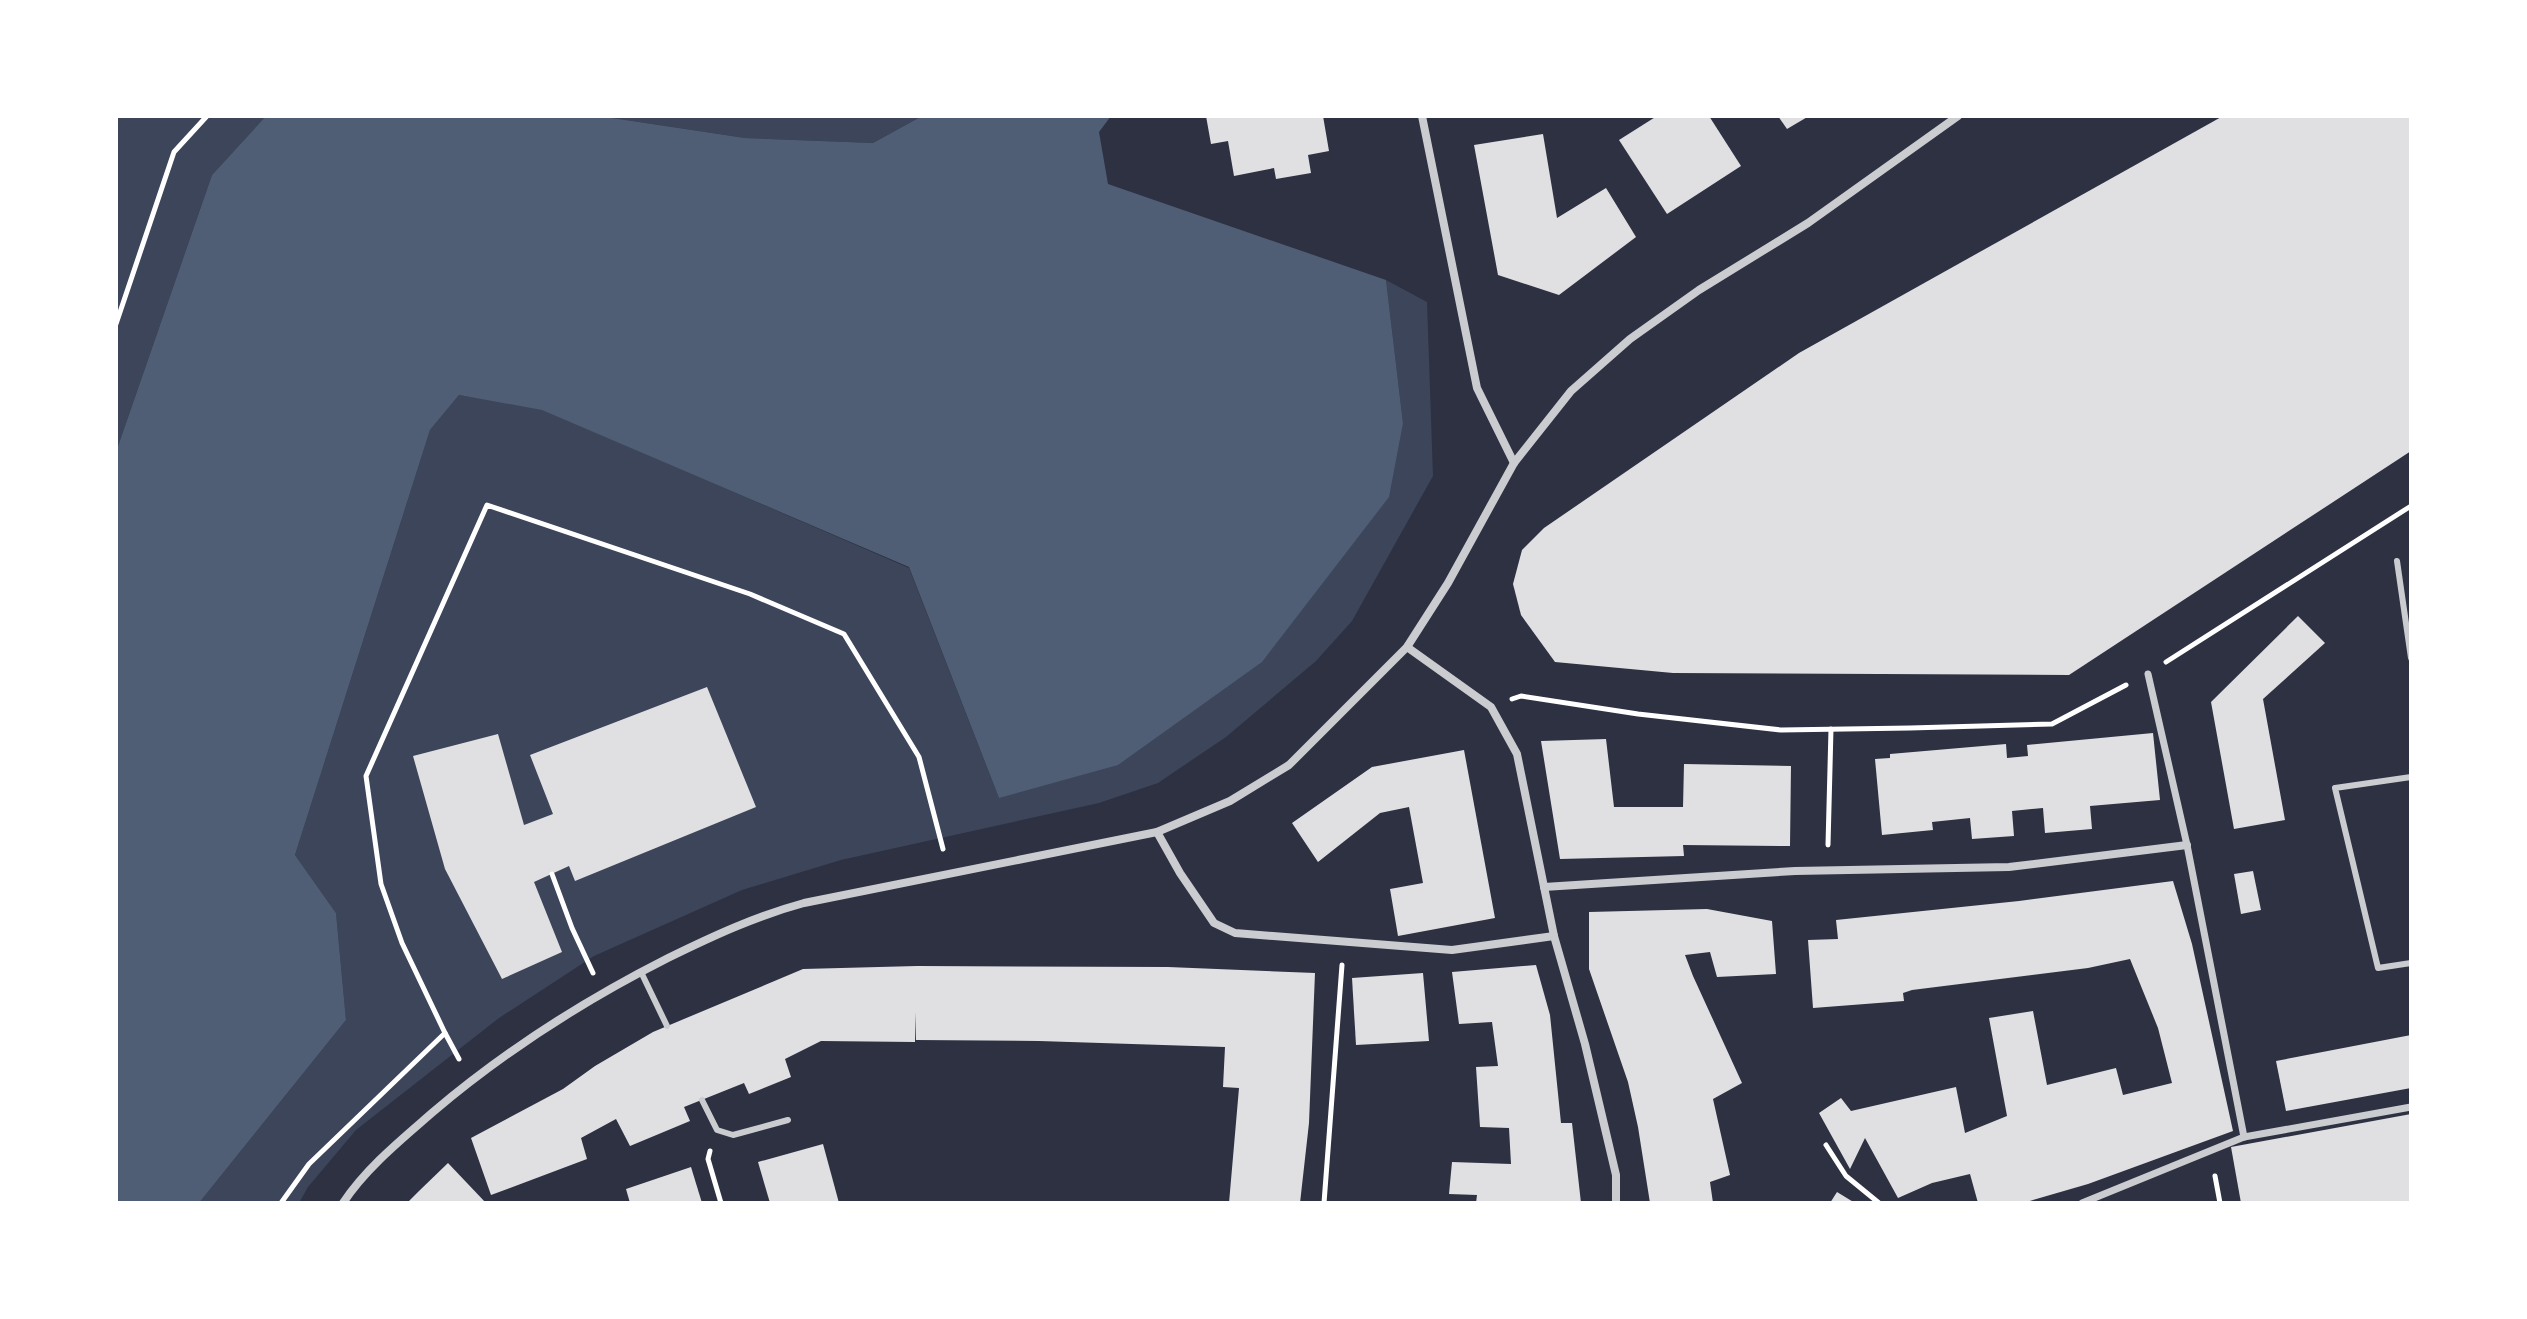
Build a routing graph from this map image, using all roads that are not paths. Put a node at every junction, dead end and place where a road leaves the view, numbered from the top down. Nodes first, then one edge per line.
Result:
1 (1422, 116) edge
2 (1958, 116) edge
3 (1514, 463) junction
4 (2397, 561) dead end
5 (1407, 647) junction
6 (2411, 658) edge
7 (2148, 674) road end
8 (2411, 777) edge
9 (1157, 832) junction
10 (2187, 845) junction
11 (1544, 887) junction
12 (1554, 936) junction
13 (2411, 963) edge
14 (641, 972) junction
15 (667, 1026) dead end
16 (702, 1100) dead end
17 (2411, 1107) edge
18 (788, 1120) dead end
19 (2244, 1137) junction
20 (343, 1203) edge
21 (1616, 1203) edge
22 (2082, 1203) edge

1 - 3 street
2 - 3 street
3 - 5 street
4 - 6 lane
5 - 9 street
5 - 11 street
7 - 10 street
8 - 13 lane
9 - 12 street
9 - 14 street
10 - 11 street
10 - 19 street
11 - 12 street
12 - 21 street
14 - 15 lane
14 - 20 street
16 - 18 lane
17 - 19 street
19 - 22 street

